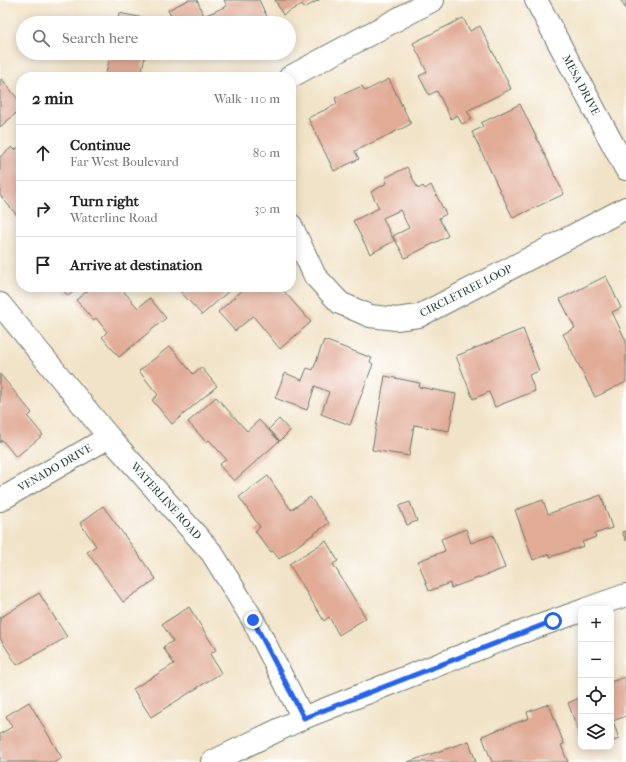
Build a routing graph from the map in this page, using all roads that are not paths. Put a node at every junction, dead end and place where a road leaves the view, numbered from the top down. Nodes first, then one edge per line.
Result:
1 (433, 0) edge
2 (536, 0) edge
3 (296, 74) edge
4 (626, 169) edge
5 (626, 208) edge
6 (296, 236) edge
7 (0, 304) edge
8 (109, 437) junction
9 (0, 500) edge
10 (626, 595) edge
11 (595, 606) edge
12 (578, 612) edge
13 (304, 718) junction
14 (212, 762) edge

1 - 3 street
2 - 4 street, MESA DRIVE
5 - 6 street, CIRCLETREE LOOP
7 - 8 street, WATERLINE ROAD
8 - 9 street, VENADO DRIVE
8 - 13 street, WATERLINE ROAD
10 - 11 street
12 - 13 street
13 - 14 street

